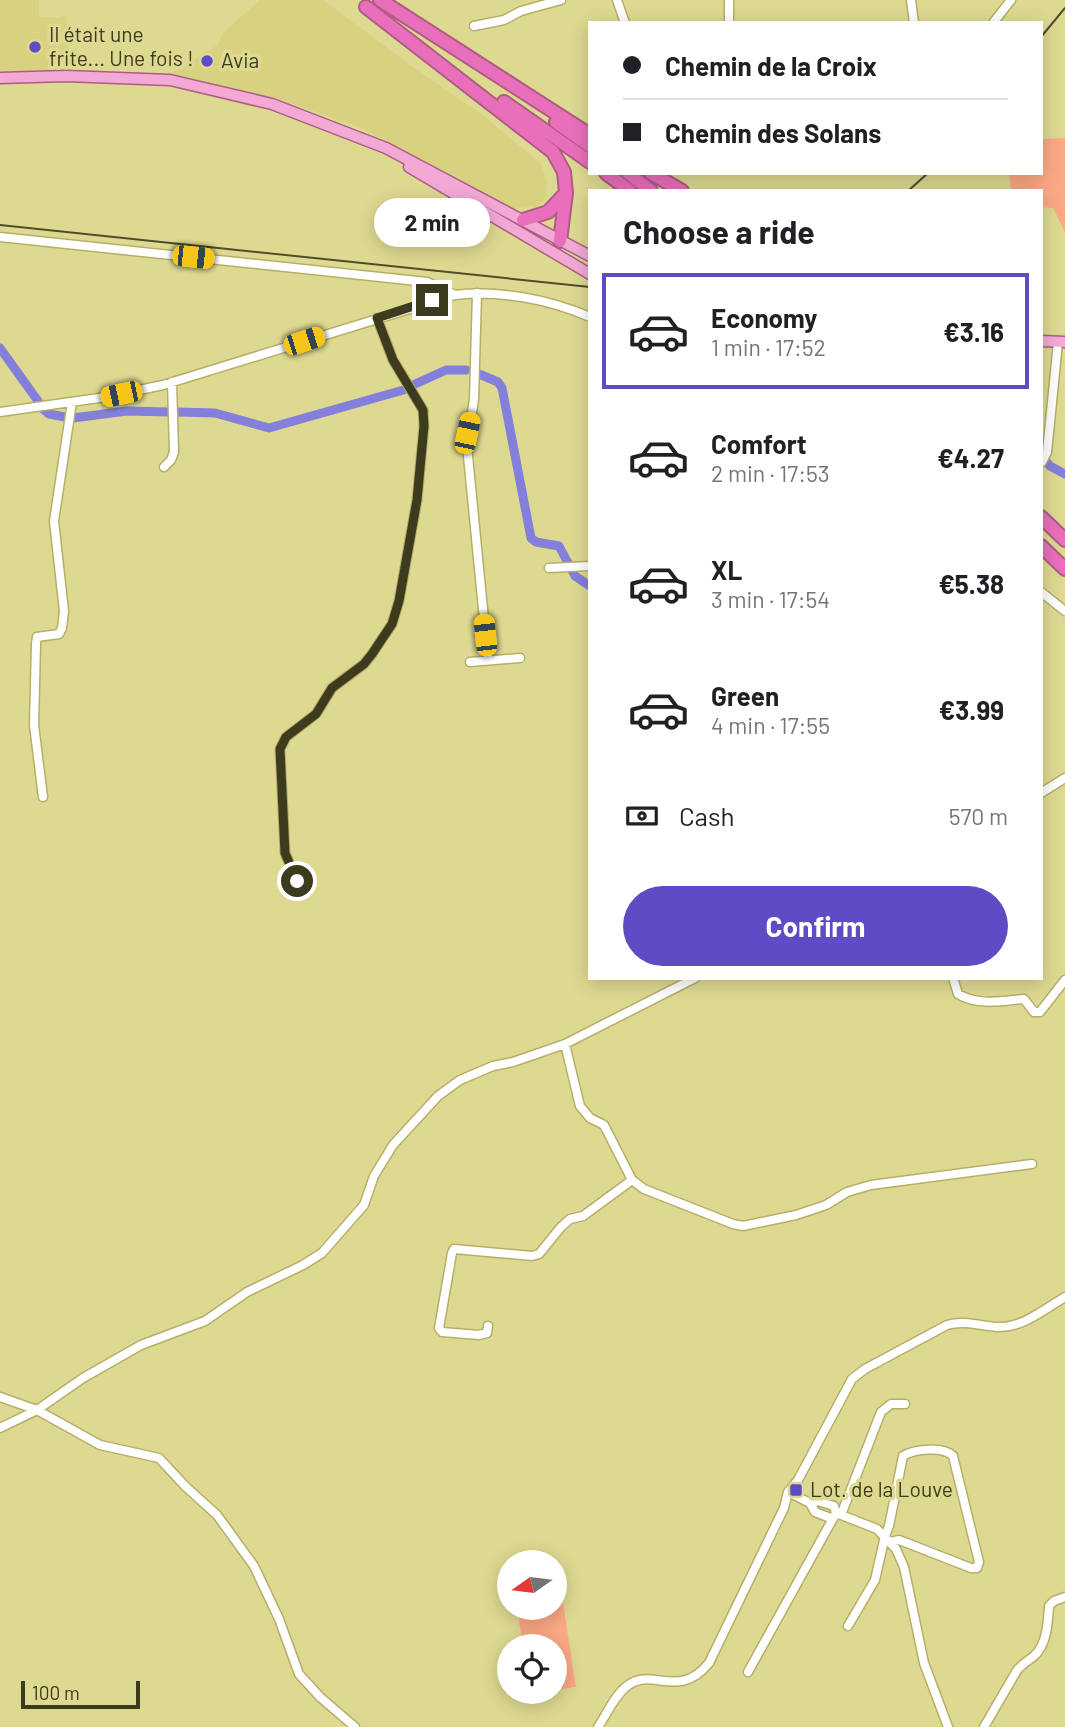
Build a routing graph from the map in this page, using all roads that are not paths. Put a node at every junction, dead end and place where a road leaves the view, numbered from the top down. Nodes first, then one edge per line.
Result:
1 (380, 0) edge
2 (561, 0) edge
3 (617, 0) edge
4 (729, 0) edge
5 (911, 0) edge
6 (1011, 0) edge
7 (361, 3) edge
8 (411, 20) junction
9 (624, 21) edge
10 (729, 21) edge
11 (914, 21) edge
12 (995, 21) edge
13 (474, 26) dead end
14 (0, 78) edge
15 (588, 134) edge
16 (357, 136) junction
17 (588, 145) edge
18 (588, 161) edge
19 (609, 175) edge
20 (631, 175) edge
21 (654, 175) edge
22 (627, 189) edge
23 (648, 189) edge
24 (679, 189) edge
25 (566, 192) junction
26 (523, 220) junction
27 (0, 237) edge
28 (561, 241) junction
29 (588, 256) edge
30 (588, 267) edge
31 (588, 273) edge
32 (414, 282) junction
33 (477, 293) junction
34 (490, 293) junction
35 (455, 295) junction
36 (432, 300) junction
37 (476, 311) junction
38 (588, 316) edge
39 (377, 318) junction
40 (1043, 341) edge
41 (1061, 342) edge
42 (172, 382) junction
43 (72, 402) junction
44 (0, 412) edge
45 (1044, 459) edge
46 (164, 467) dead end
47 (1043, 519) edge
48 (1043, 530) edge
49 (1065, 540) edge
50 (1043, 548) edge
51 (1065, 551) edge
52 (1043, 555) edge
53 (588, 566) edge
54 (550, 568) dead end
55 (1065, 571) edge
56 (1043, 594) edge
57 (1065, 611) edge
58 (520, 658) dead end
59 (488, 660) junction
60 (470, 662) dead end
61 (1065, 778) edge
62 (1043, 792) edge
63 (43, 797) dead end
64 (297, 881) dead end
65 (691, 980) edge
66 (954, 980) edge
67 (1065, 980) edge
68 (565, 1044) junction
69 (1032, 1164) dead end
70 (632, 1180) junction
71 (1065, 1297) edge
72 (488, 1326) dead end
73 (0, 1397) edge
74 (905, 1404) dead end
75 (37, 1410) junction
76 (0, 1428) edge
77 (791, 1494) junction
78 (810, 1503) junction
79 (836, 1513) junction
80 (887, 1539) junction
81 (1065, 1597) edge
82 (848, 1626) dead end
83 (748, 1672) dead end
84 (355, 1727) edge
85 (598, 1727) edge
86 (948, 1727) edge
87 (984, 1727) edge

1 - 8 highway
2 - 13 street
3 - 9 street
4 - 10 street
5 - 11 street
6 - 12 street
7 - 18 highway
7 - 25 highway
8 - 15 highway
8 - 17 highway
14 - 16 main road
16 - 26 main road
16 - 31 main road
19 - 22 highway
20 - 23 highway
21 - 24 highway
25 - 26 highway
25 - 28 highway
26 - 28 main road
27 - 32 street
28 - 29 main road
28 - 30 main road
32 - 35 street
32 - 36 street
33 - 34 street
33 - 35 street
33 - 37 street
34 - 37 street
34 - 38 street
35 - 36 street
36 - 39 street
37 - 59 street
39 - 42 street
39 - 64 street
40 - 41 main road
41 - 45 street
42 - 43 street
42 - 46 street
43 - 44 street
43 - 63 street
47 - 49 highway
48 - 51 highway
50 - 55 highway
52 - 55 highway
53 - 54 street
56 - 57 street
58 - 59 street
59 - 60 street
61 - 62 street
65 - 68 street
66 - 67 street
68 - 70 street
68 - 75 street
69 - 70 street
70 - 72 street
71 - 77 street
73 - 75 street
74 - 79 street
75 - 76 street
75 - 84 street
77 - 78 street
77 - 85 street
78 - 79 street
78 - 79 street
79 - 80 street
79 - 83 street
80 - 80 street
80 - 82 street
80 - 86 street
81 - 87 street

